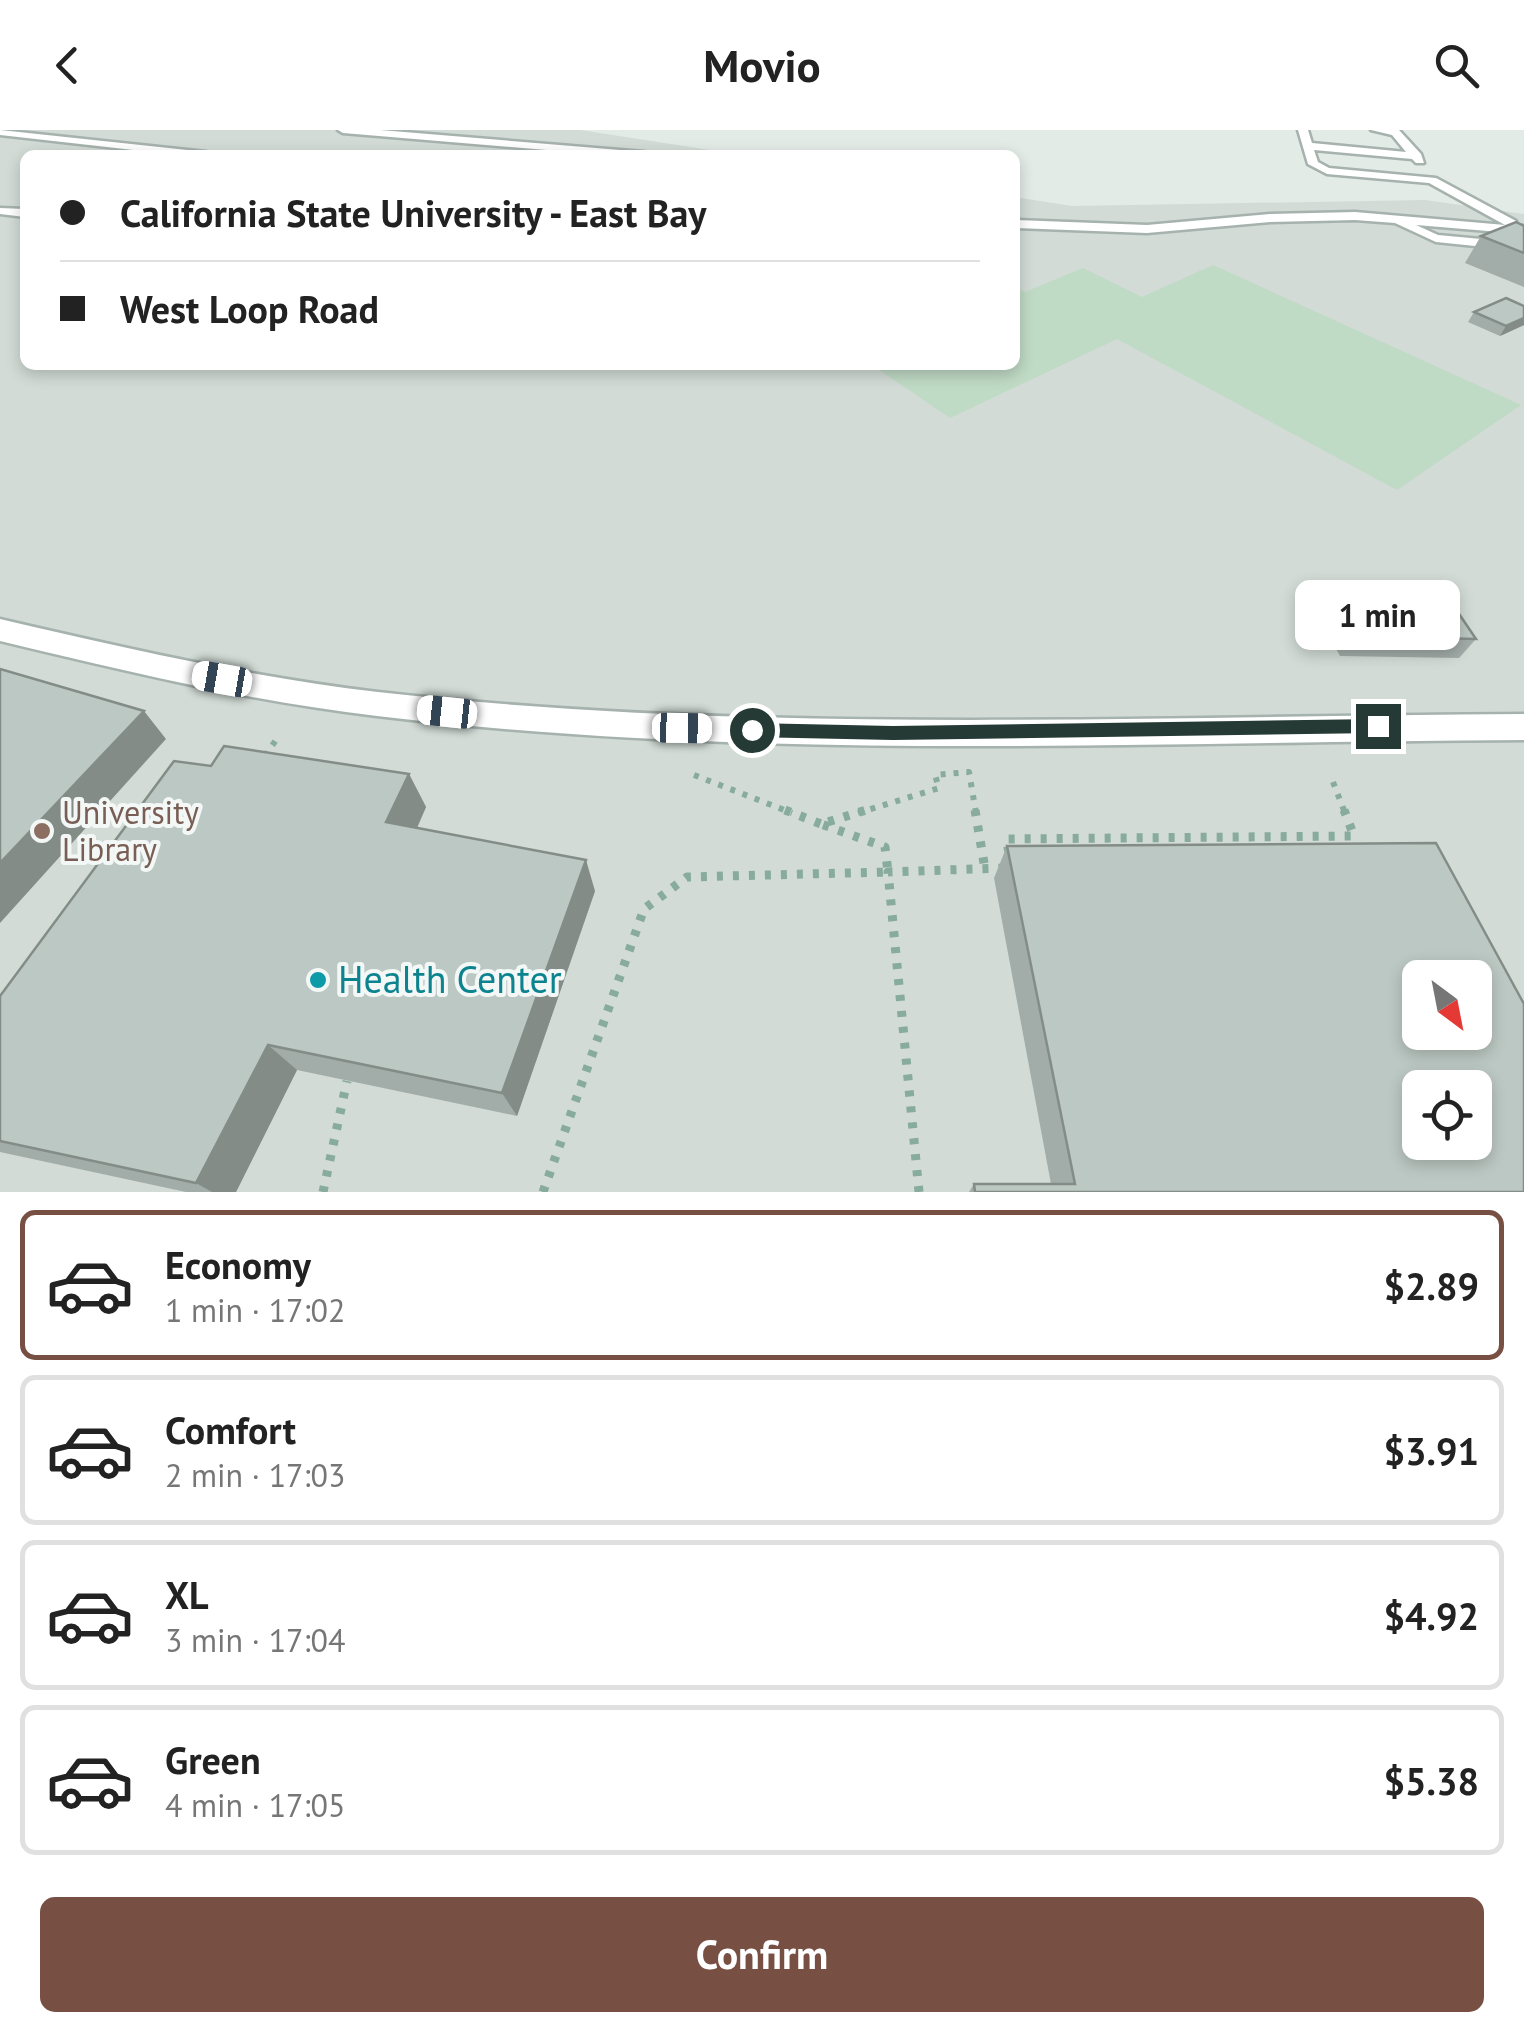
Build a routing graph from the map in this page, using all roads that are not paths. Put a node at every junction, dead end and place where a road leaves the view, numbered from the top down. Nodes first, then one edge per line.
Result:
1 (343, 130) edge
2 (1304, 130) edge
3 (1376, 130) edge
4 (0, 132) edge
5 (1308, 146) junction
6 (161, 150) edge
7 (584, 150) edge
8 (1417, 156) junction
9 (1432, 180) junction
10 (1389, 217) junction
11 (1020, 224) edge
12 (1523, 230) edge
13 (1524, 247) edge
14 (0, 630) edge
15 (1524, 727) edge

1 - 7 lane
2 - 5 lane
3 - 8 lane
4 - 6 lane
5 - 8 lane
5 - 9 lane
8 - 9 lane
9 - 12 lane
10 - 11 lane
10 - 12 lane
10 - 13 lane
14 - 15 street

